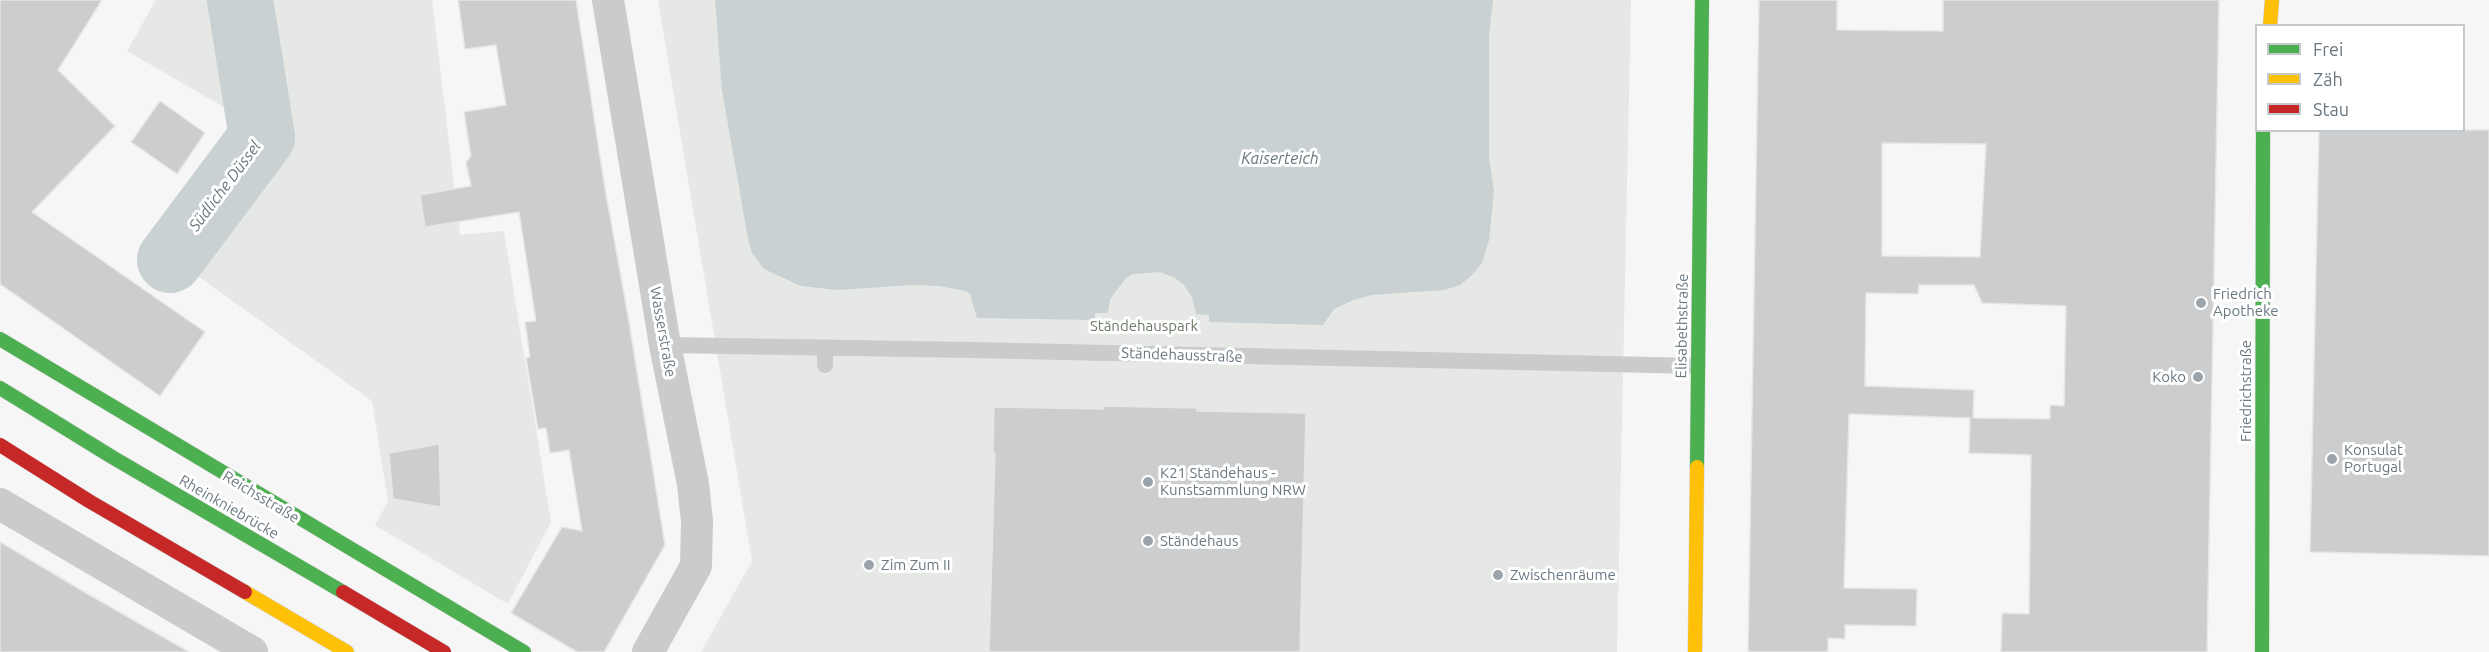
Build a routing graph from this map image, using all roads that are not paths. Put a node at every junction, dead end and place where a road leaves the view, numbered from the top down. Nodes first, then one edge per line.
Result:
1 (608, 0) edge
2 (1702, 0) edge
3 (2272, 0) edge
4 (2270, 24) edge
5 (2263, 132) edge
6 (0, 339) edge
7 (665, 345) junction
8 (825, 348) junction
9 (825, 365) dead end
10 (1698, 366) junction
11 (0, 388) edge
12 (0, 445) edge
13 (0, 504) edge
14 (252, 652) edge
15 (347, 652) edge
16 (444, 652) edge
17 (524, 652) edge
18 (648, 652) edge
19 (1695, 652) edge
20 (2262, 652) edge

1 - 7 street, Wasserstraße
2 - 10 main road, Elisabethstraße
3 - 4 main road
5 - 20 main road, Friedrichstraße
6 - 17 main road, Reichsstraße
7 - 8 lane, Ständehausstraße
7 - 18 street, Wasserstraße
8 - 9 lane
8 - 10 lane, Ständehausstraße
10 - 19 main road, Elisabethstraße
11 - 16 main road, Rheinkniebrücke
12 - 15 main road
13 - 14 street

